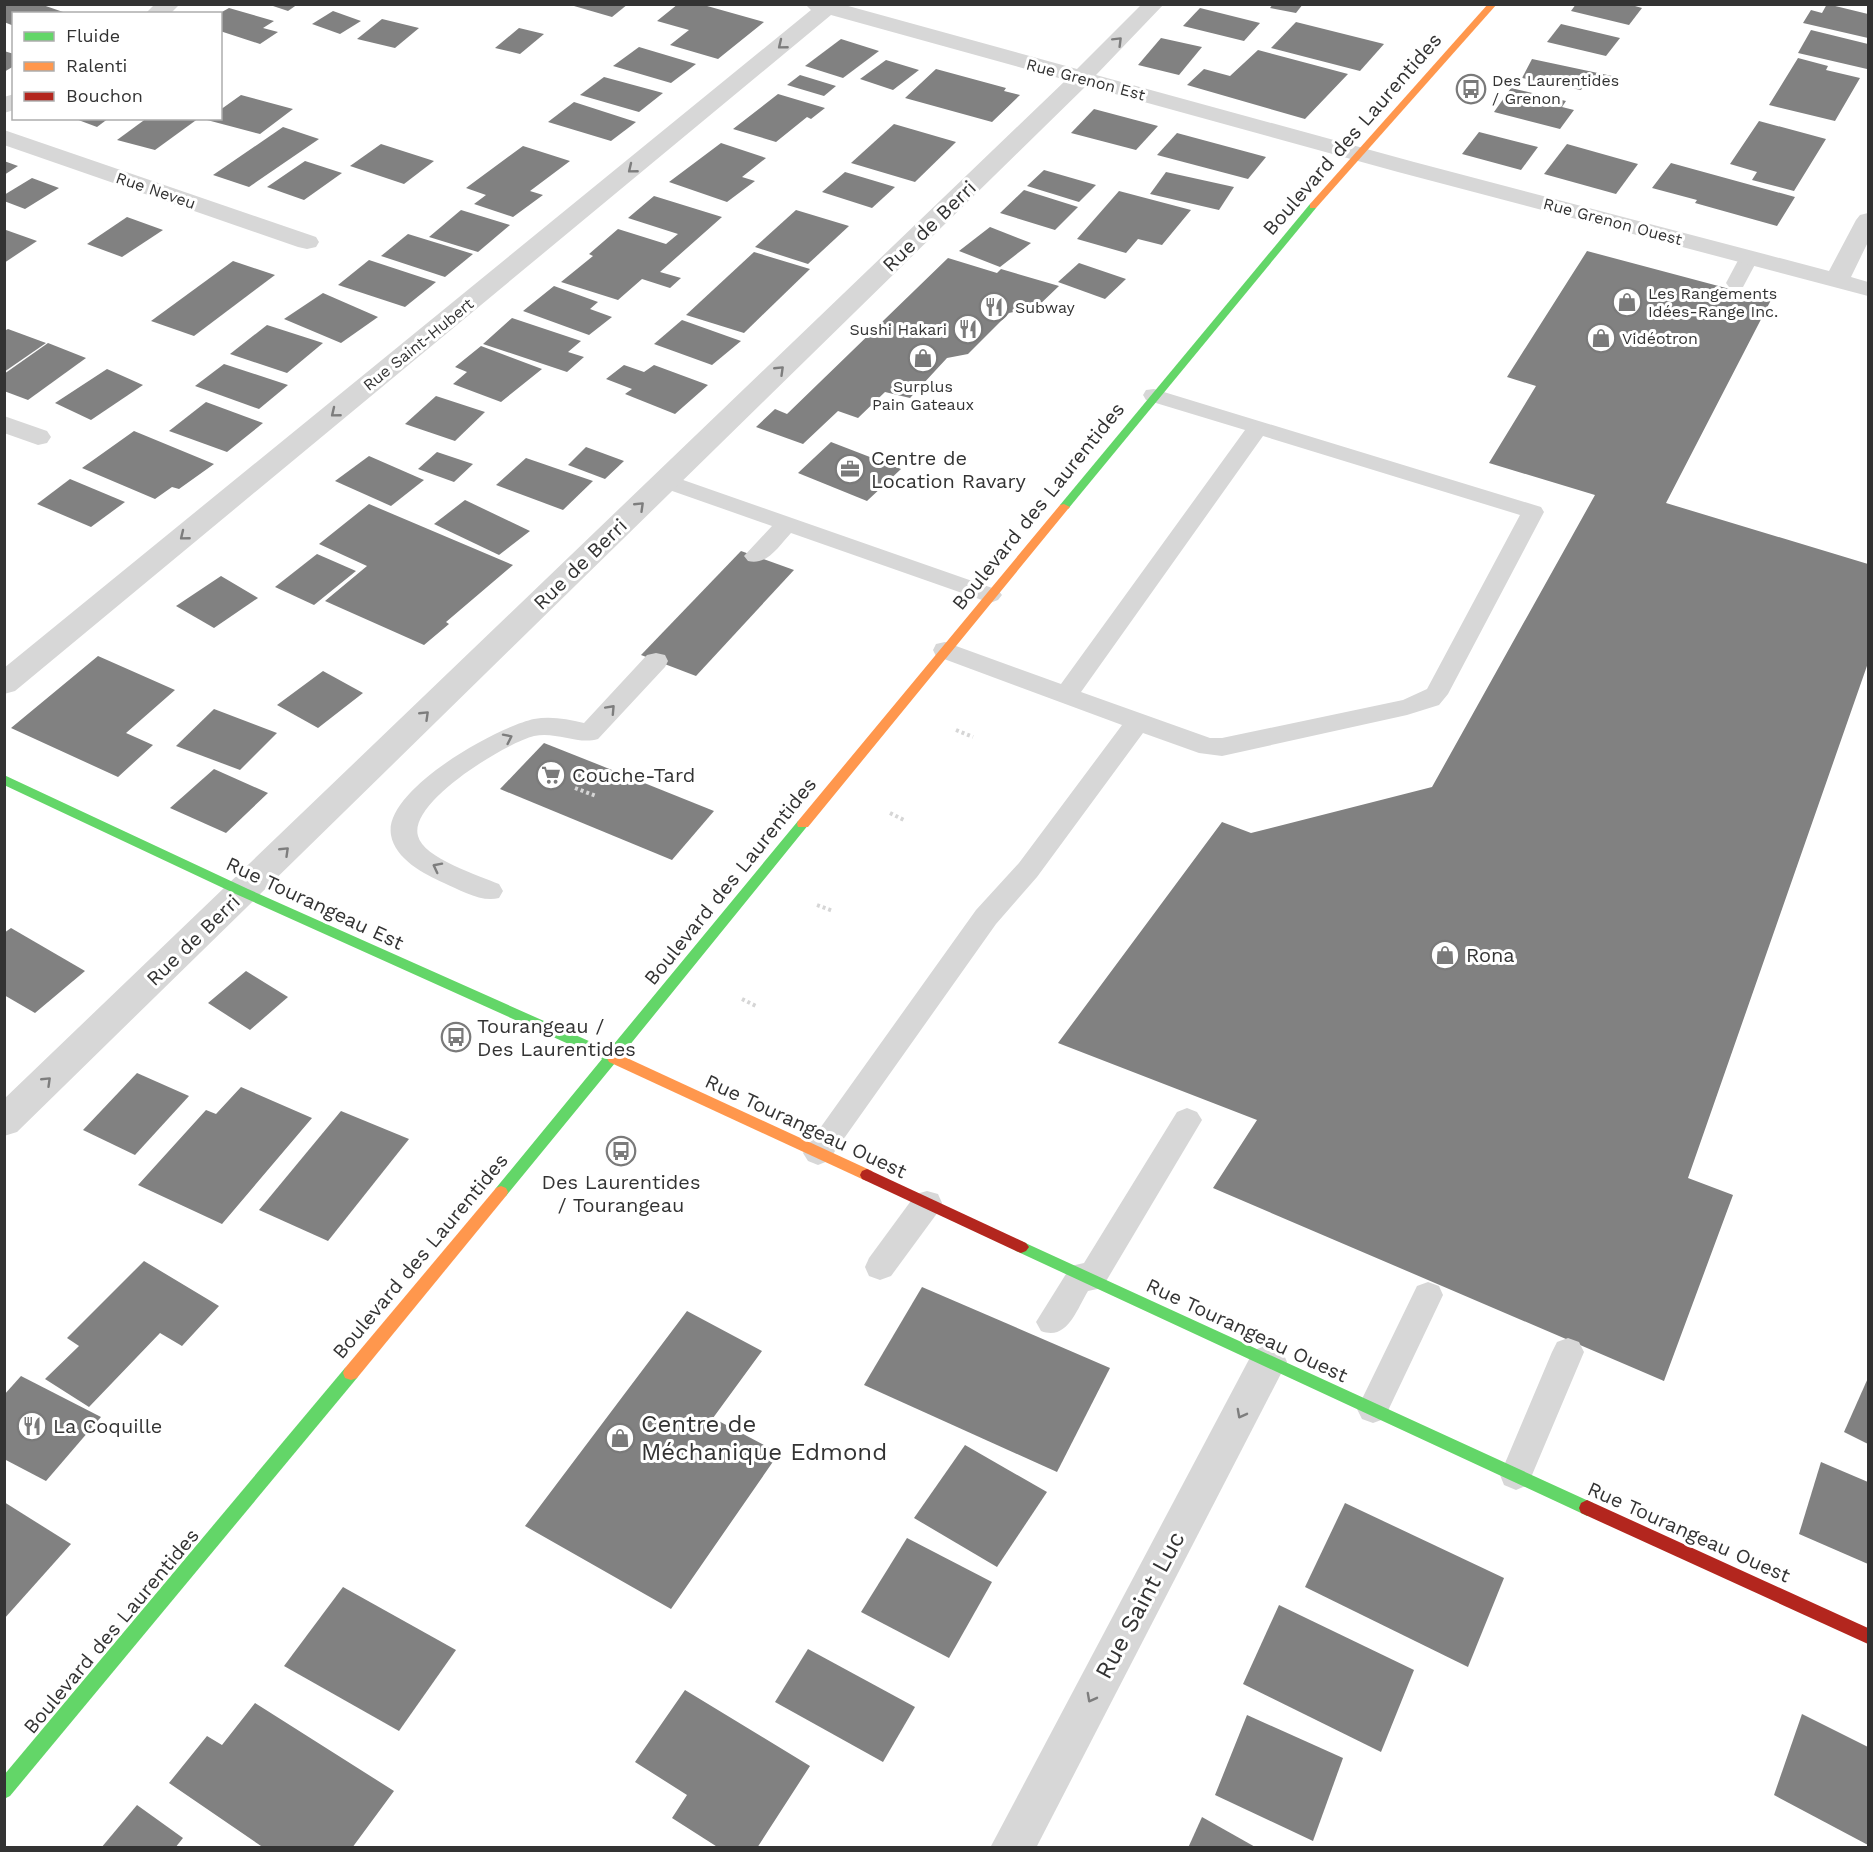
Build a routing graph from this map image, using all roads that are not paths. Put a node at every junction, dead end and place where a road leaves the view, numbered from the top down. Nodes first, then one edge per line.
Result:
1 (1154, 4) edge
2 (1493, 4) edge
3 (825, 6) edge
4 (1081, 78) junction
5 (4, 137) edge
6 (1358, 153) junction
7 (1869, 220) edge
8 (307, 242) dead end
9 (1749, 257) junction
10 (1836, 280) junction
11 (1736, 283) dead end
12 (1869, 289) edge
13 (1155, 395) junction
14 (4, 424) edge
15 (1258, 427) junction
16 (38, 437) dead end
17 (666, 481) junction
18 (787, 524) junction
19 (756, 556) dead end
20 (990, 595) junction
21 (945, 650) junction
22 (656, 661) dead end
23 (4, 684) edge
24 (1066, 695) junction
25 (1138, 722) junction
26 (4, 779) edge
27 (490, 891) dead end
28 (243, 892) junction
29 (610, 1058) junction
30 (1187, 1120) dead end
31 (4, 1122) edge
32 (818, 1153) junction
33 (927, 1203) junction
34 (880, 1267) dead end
35 (1087, 1277) junction
36 (1428, 1295) dead end
37 (1052, 1323) dead end
38 (1568, 1352) dead end
39 (1268, 1362) junction
40 (1373, 1409) junction
41 (1516, 1475) junction
42 (1869, 1636) edge
43 (4, 1790) edge
44 (1012, 1848) edge

4 -> 1 street, Rue de Berri
2 - 6 main road, Boulevard des Laurentides
3 - 4 street, Rue Grenon Est
3 -> 23 street, Rue Saint-Hubert
4 - 6 street, Rue Grenon Est
17 -> 4 street, Rue de Berri
5 - 8 street, Rue Neveu
6 - 9 street, Rue Grenon Ouest
6 - 13 main road, Boulevard des Laurentides
7 - 10 street
9 - 10 street, Rue Grenon Ouest
9 - 11 lane
10 - 12 street, Rue Grenon Ouest
13 - 15 lane
13 - 20 main road, Boulevard des Laurentides
14 - 16 street
15 - 24 lane
15 - 25 lane
17 - 18 lane
28 -> 17 street, Rue de Berri
18 - 19 lane
18 - 20 lane
20 - 21 main road, Boulevard des Laurentides
21 - 24 lane
21 - 29 main road, Boulevard des Laurentides
27 -> 22 lane
24 - 25 lane
25 - 32 lane
26 - 28 main road, Rue Tourangeau Est
28 - 29 main road, Rue Tourangeau Est
31 -> 28 street, Rue de Berri
29 - 32 main road, Rue Tourangeau Ouest
29 - 43 main road, Boulevard des Laurentides
30 - 35 lane
32 - 33 main road, Rue Tourangeau Ouest
33 - 34 lane
33 - 35 main road, Rue Tourangeau Ouest
35 - 37 lane
35 - 39 main road, Rue Tourangeau Ouest
36 - 40 lane
38 - 41 lane
39 - 40 main road, Rue Tourangeau Ouest
39 -> 44 street, Rue Saint Luc
40 - 41 main road, Rue Tourangeau Ouest
41 - 42 main road, Rue Tourangeau Ouest

